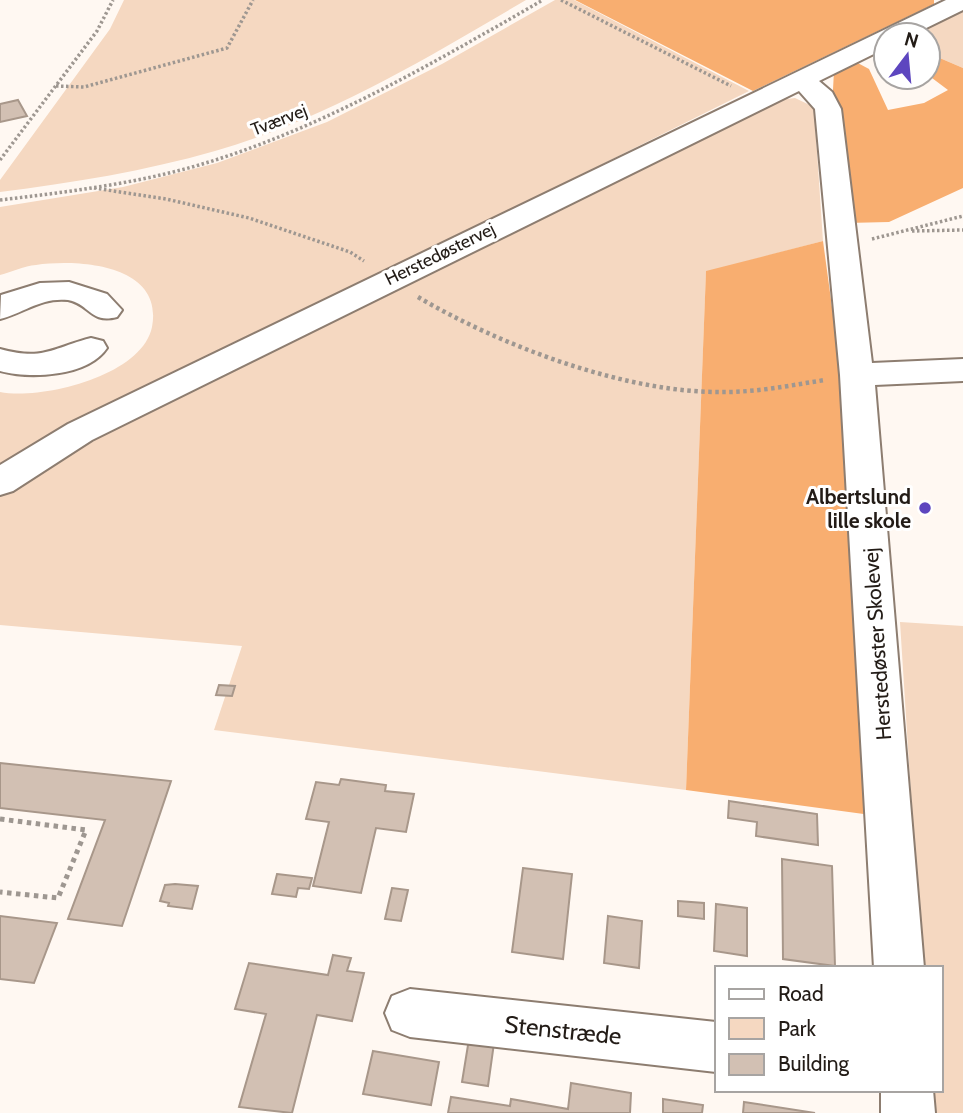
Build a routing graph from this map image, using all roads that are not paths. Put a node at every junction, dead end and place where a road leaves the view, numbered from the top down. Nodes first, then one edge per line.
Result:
1 (963, 1) edge
2 (922, 21) edge
3 (872, 45) edge
4 (802, 80) junction
5 (0, 309) edge
6 (106, 310) dead end
7 (91, 348) dead end
8 (0, 360) edge
9 (963, 370) edge
10 (857, 375) junction
11 (0, 482) edge
12 (899, 966) edge
13 (410, 1013) dead end
14 (715, 1047) edge
15 (906, 1092) edge
16 (908, 1113) edge

1 - 2 street
3 - 4 street, Herstedøstervej
4 - 10 street, Herstedøster Skolevej
4 - 11 street, Herstedøstervej
5 - 6 street
7 - 8 street
9 - 10 street
10 - 12 street, Herstedøster Skolevej
13 - 14 street, Stenstræde
15 - 16 street

